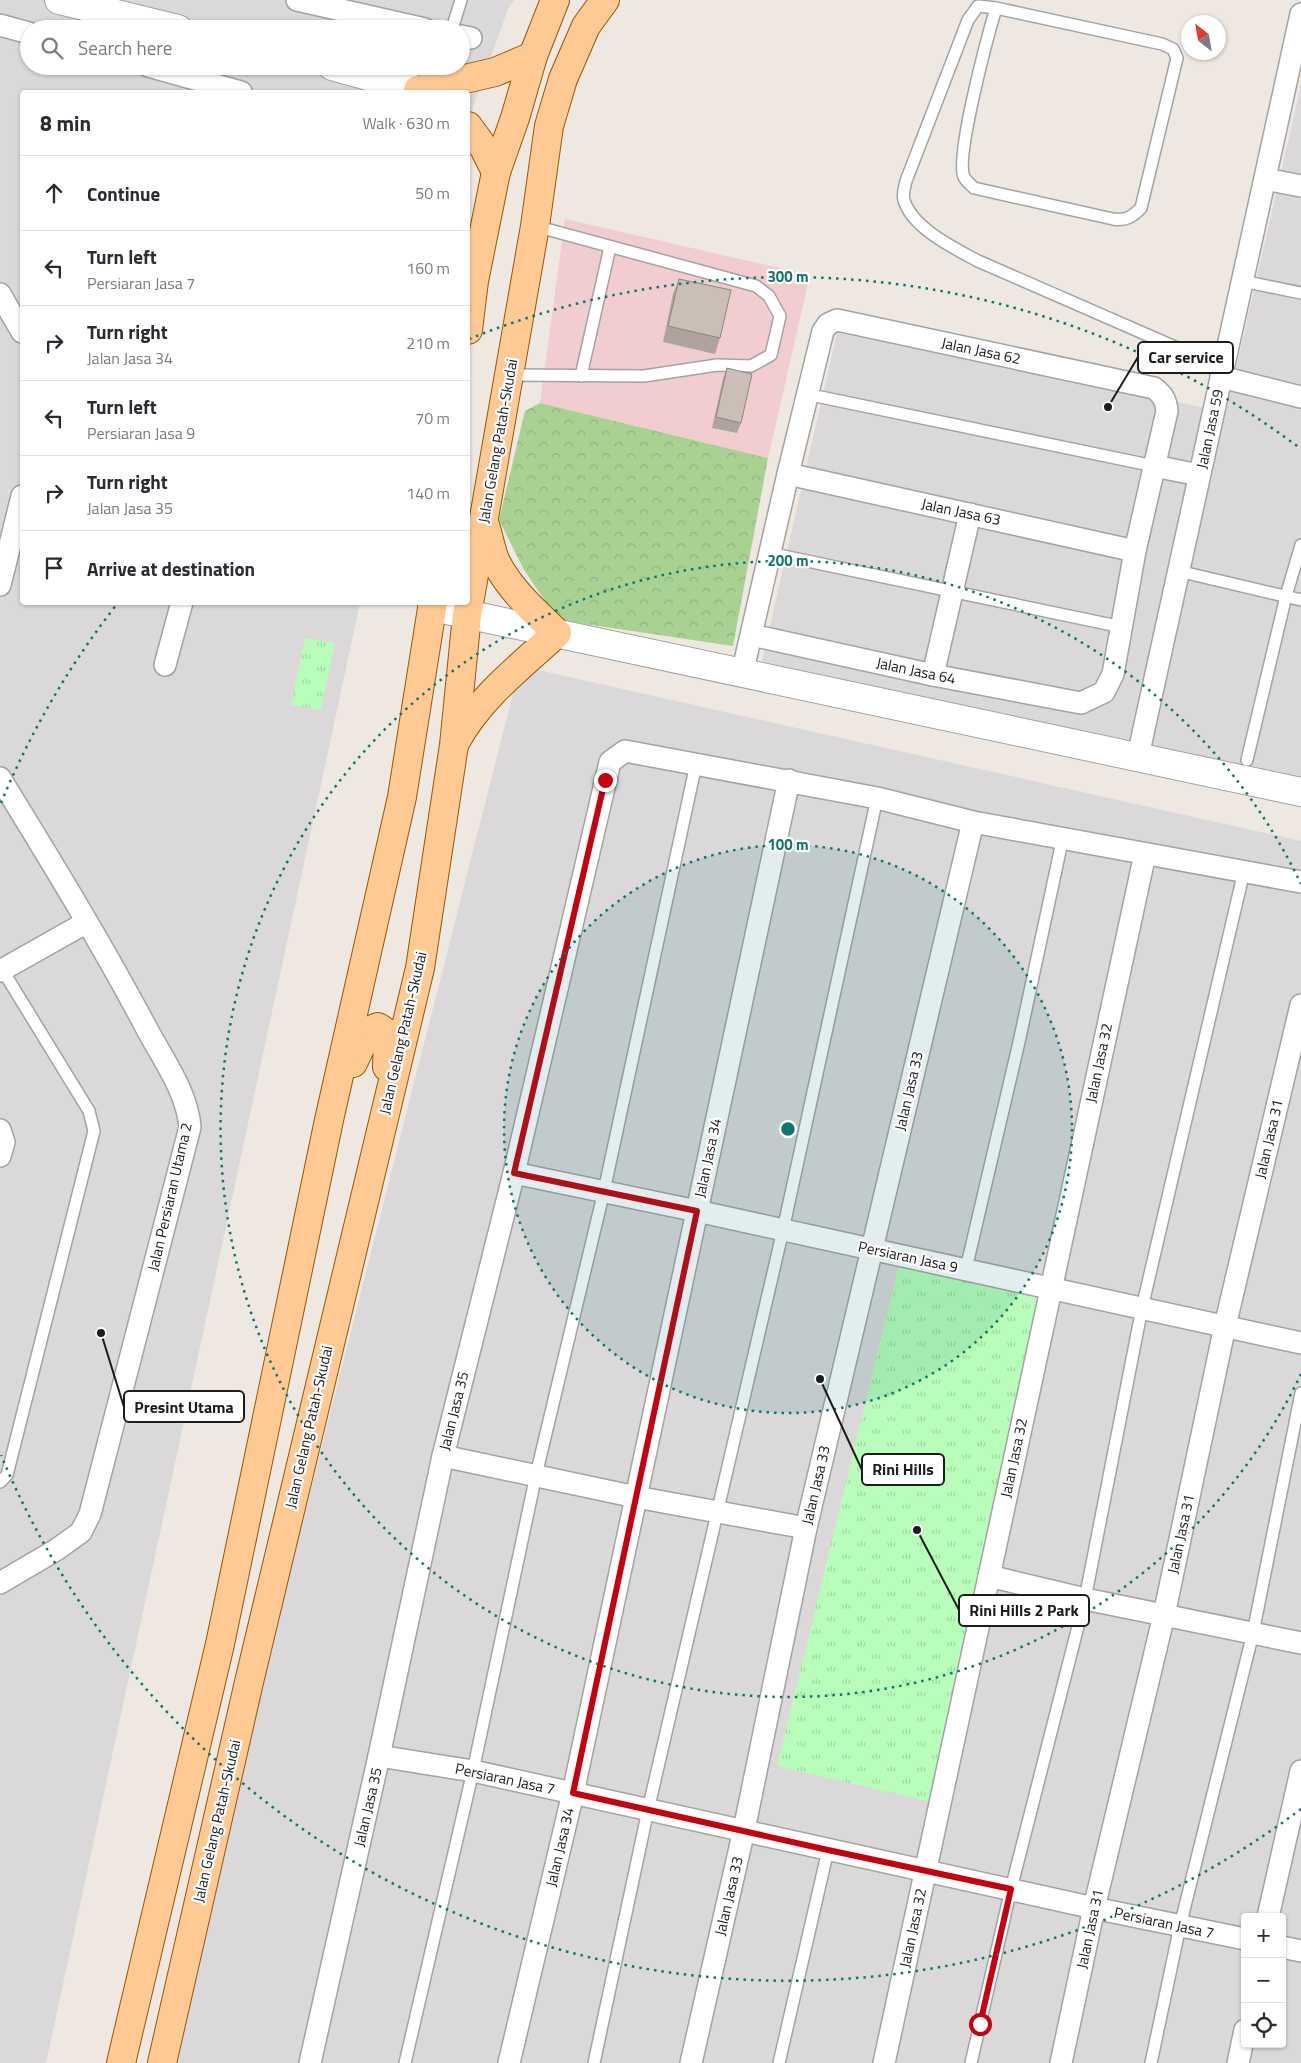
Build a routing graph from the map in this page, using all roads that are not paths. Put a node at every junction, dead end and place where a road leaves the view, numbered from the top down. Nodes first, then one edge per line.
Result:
1 (59, 0) edge
2 (297, 0) edge
3 (461, 0) edge
4 (555, 0) edge
5 (605, 0) edge
6 (996, 8) junction
7 (1301, 14) edge
8 (141, 20) edge
9 (385, 20) edge
10 (455, 20) edge
11 (0, 25) edge
12 (20, 31) edge
13 (533, 56) junction
14 (1295, 71) edge
15 (180, 75) edge
16 (363, 75) edge
17 (234, 90) edge
18 (416, 90) edge
19 (423, 90) edge
20 (470, 129) edge
21 (496, 172) junction
22 (1265, 179) junction
23 (1301, 186) edge
24 (535, 226) junction
25 (610, 247) junction
26 (1242, 281) junction
27 (1301, 293) edge
28 (0, 294) edge
29 (470, 314) edge
30 (20, 329) edge
31 (1222, 373) junction
32 (510, 375) junction
33 (581, 376) junction
34 (806, 394) junction
35 (1301, 397) edge
36 (1154, 466) junction
37 (788, 474) junction
38 (1199, 475) junction
39 (20, 504) edge
40 (970, 514) junction
41 (484, 518) junction
42 (1301, 545) edge
43 (1135, 551) junction
44 (769, 553) junction
45 (1178, 572) junction
46 (0, 585) edge
47 (951, 591) junction
48 (1286, 596) junction
49 (470, 598) edge
50 (1301, 600) edge
51 (181, 605) edge
52 (433, 605) edge
53 (469, 605) edge
54 (467, 615) junction
55 (1122, 628) junction
56 (557, 634) junction
57 (752, 635) junction
58 (165, 666) dead end
59 (742, 674) junction
60 (933, 675) junction
61 (1081, 703) joint
62 (454, 745) junction
63 (1138, 756) junction
64 (1247, 760) dead end
65 (696, 764) junction
66 (0, 778) edge
67 (789, 780) junction
68 (1301, 792) edge
69 (877, 798) junction
70 (973, 822) junction
71 (1063, 838) junction
72 (1144, 854) junction
73 (1244, 871) junction
74 (1301, 882) edge
75 (87, 922) junction
76 (1, 969) edge
77 (1301, 1005) edge
78 (329, 1120) junction
79 (381, 1127) junction
80 (0, 1130) edge
81 (0, 1156) edge
82 (514, 1173) junction
83 (604, 1191) junction
84 (697, 1211) junction
85 (783, 1230) junction
86 (871, 1249) junction
87 (966, 1269) junction
88 (1050, 1288) junction
89 (1142, 1308) junction
90 (1225, 1326) junction
91 (1301, 1343) edge
92 (1301, 1393) edge
93 (443, 1456) junction
94 (536, 1475) junction
95 (0, 1482) edge
96 (636, 1497) junction
97 (716, 1513) junction
98 (806, 1528) junction
99 (989, 1576) junction
100 (0, 1582) edge
101 (1085, 1599) junction
102 (1164, 1615) junction
103 (1253, 1633) junction
104 (1301, 1643) edge
105 (379, 1756) junction
106 (472, 1771) junction
107 (1301, 1771) edge
108 (573, 1793) junction
109 (648, 1810) junction
110 (744, 1830) junction
111 (828, 1850) junction
112 (925, 1870) junction
113 (1011, 1889) junction
114 (1094, 1908) junction
115 (1269, 1913) edge
116 (1180, 1926) junction
117 (1241, 1938) edge
118 (1286, 1948) edge
119 (1301, 1952) edge
120 (1241, 2048) edge
121 (122, 2063) edge
122 (162, 2063) edge
123 (310, 2063) edge
124 (405, 2063) edge
125 (508, 2063) edge
126 (594, 2063) edge
127 (691, 2063) edge
128 (779, 2063) edge
129 (884, 2063) edge
130 (971, 2063) edge
131 (1061, 2063) edge
132 (1151, 2063) edge
133 (1238, 2063) edge

1 - 8 street
2 - 9 street
3 - 10 lane
4 - 13 main road
5 - 24 main road, Jalan Gelang Patah-Skudai
6 - 6 lane
6 - 31 lane
7 - 14 street, Jalan Jasa 59
11 - 12 street
13 - 19 main road
13 - 21 main road
14 - 22 street, Jalan Jasa 59
15 - 17 street
16 - 18 street
20 - 21 main road
21 - 29 main road
22 - 23 street
22 - 26 street, Jalan Jasa 59
24 - 25 lane
24 - 32 main road, Jalan Gelang Patah-Skudai
25 - 33 lane
25 - 33 lane
26 - 27 lane
26 - 31 street, Jalan Jasa 59
28 - 30 street
31 - 35 street
31 - 38 street, Jalan Jasa 59
32 - 33 lane
32 - 41 main road, Jalan Gelang Patah-Skudai
34 - 36 lane
34 - 36 street, Jalan Jasa 62
34 - 37 street, Jalan Jasa 62
36 - 38 street
36 - 43 street, Jalan Jasa 62
37 - 40 street, Jalan Jasa 63
37 - 44 street, Jalan Jasa 62
38 - 45 street, Jalan Jasa 59
39 - 46 street
40 - 43 street, Jalan Jasa 63
40 - 47 street
41 - 49 main road, Jalan Gelang Patah-Skudai
41 - 56 main road
42 - 48 lane
43 - 55 street, Jalan Jasa 62
44 - 47 lane
44 - 57 street, Jalan Jasa 62
45 - 48 lane
45 - 63 street, Jalan Jasa 59
47 - 55 lane
47 - 60 street
48 - 50 lane
48 - 64 lane
51 - 58 street
52 - 54 street
52 - 78 main road
53 - 54 main road, Jalan Gelang Patah-Skudai
54 - 56 street
54 - 62 main road, Jalan Gelang Patah-Skudai
55 - 61 street, Jalan Jasa 62
56 - 59 street
56 - 62 main road
57 - 59 street, Jalan Jasa 62
57 - 60 street, Jalan Jasa 64
59 - 63 street
60 - 61 street, Jalan Jasa 64
62 - 79 main road, Jalan Gelang Patah-Skudai
63 - 68 street
65 - 67 street
65 - 82 street, Jalan Jasa 35
65 - 83 lane
66 - 75 street, Jalan Persiaran Utama 2
67 - 69 street
67 - 84 street, Jalan Jasa 34
69 - 70 street
69 - 85 lane
70 - 71 street
70 - 86 street, Jalan Jasa 33
71 - 72 street
71 - 87 lane
72 - 73 street
72 - 88 street, Jalan Jasa 32
73 - 74 street
73 - 89 lane
75 - 76 street
75 - 100 street, Jalan Persiaran Utama 2
76 - 95 lane
77 - 90 street, Jalan Jasa 31
78 - 79 main road
78 - 121 main road
79 - 122 main road, Jalan Gelang Patah-Skudai
80 - 81 street
82 - 83 street, Persiaran Jasa 9
82 - 93 street, Jalan Jasa 35
83 - 84 street, Persiaran Jasa 9
83 - 94 lane
84 - 85 street, Persiaran Jasa 9
84 - 96 street, Jalan Jasa 34
85 - 86 street, Persiaran Jasa 9
85 - 97 lane
86 - 87 street, Persiaran Jasa 9
86 - 98 street, Jalan Jasa 33
87 - 88 street, Persiaran Jasa 9
88 - 89 street, Persiaran Jasa 9
88 - 99 street, Jalan Jasa 32
89 - 90 street, Persiaran Jasa 9
89 - 101 lane
90 - 91 street, Persiaran Jasa 9
90 - 102 street, Jalan Jasa 31
92 - 103 lane
93 - 94 street
93 - 105 street, Jalan Jasa 35
94 - 96 street
94 - 106 lane
96 - 97 street
96 - 108 street, Jalan Jasa 34
97 - 98 street
97 - 109 lane
98 - 110 street, Jalan Jasa 33
99 - 101 street
99 - 112 street, Jalan Jasa 32
101 - 102 street
101 - 113 lane
102 - 103 street
102 - 114 street, Jalan Jasa 31
103 - 104 street
103 - 116 lane
105 - 106 street, Persiaran Jasa 7
105 - 123 street, Jalan Jasa 35
106 - 108 street, Persiaran Jasa 7
106 - 124 lane
107 - 115 street
108 - 109 street, Persiaran Jasa 7
108 - 125 street, Jalan Jasa 34
109 - 110 street, Persiaran Jasa 7
109 - 126 lane
110 - 111 street, Persiaran Jasa 7
110 - 127 street, Jalan Jasa 33
111 - 112 street, Persiaran Jasa 7
111 - 128 lane
112 - 113 street, Persiaran Jasa 7
112 - 129 street, Jalan Jasa 32
113 - 114 street, Persiaran Jasa 7
113 - 130 lane
114 - 116 street, Persiaran Jasa 7
114 - 131 street, Jalan Jasa 31
116 - 117 street, Persiaran Jasa 7
116 - 132 lane
118 - 119 street
120 - 133 street

